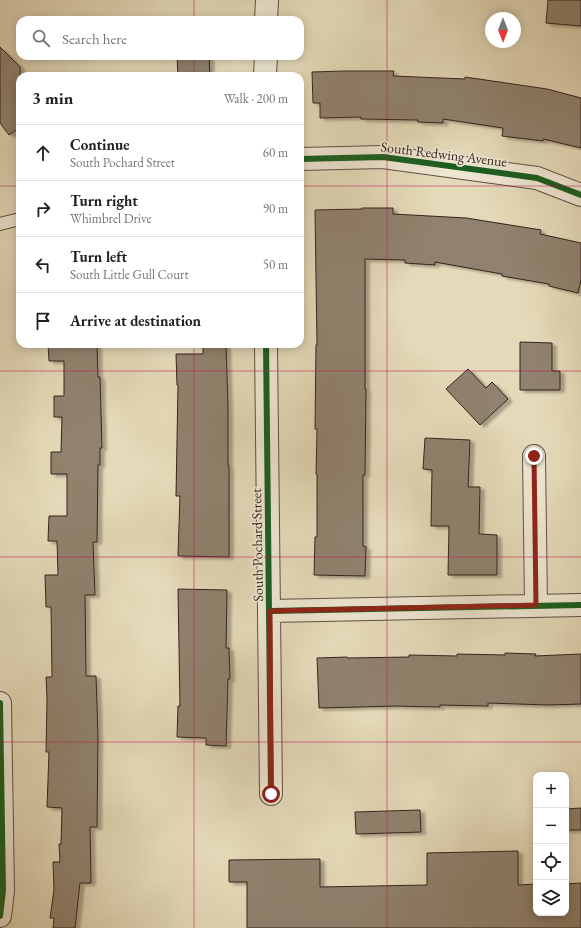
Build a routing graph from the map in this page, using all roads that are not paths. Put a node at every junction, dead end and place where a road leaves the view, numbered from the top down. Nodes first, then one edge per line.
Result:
1 (267, 0) edge
2 (266, 16) edge
3 (266, 60) edge
4 (265, 72) edge
5 (304, 159) edge
6 (581, 195) edge
7 (16, 220) edge
8 (0, 224) edge
9 (266, 348) edge
10 (534, 456) dead end
11 (536, 605) junction
12 (581, 605) edge
13 (270, 611) junction
14 (0, 703) edge
15 (271, 794) dead end
16 (0, 916) edge

1 - 2 street
3 - 4 street
5 - 6 street, South Redwing Avenue
7 - 8 lane
9 - 13 street, South Pochard Street
10 - 11 street
11 - 12 street
11 - 13 street
13 - 15 street, South Pochard Street
14 - 16 street

